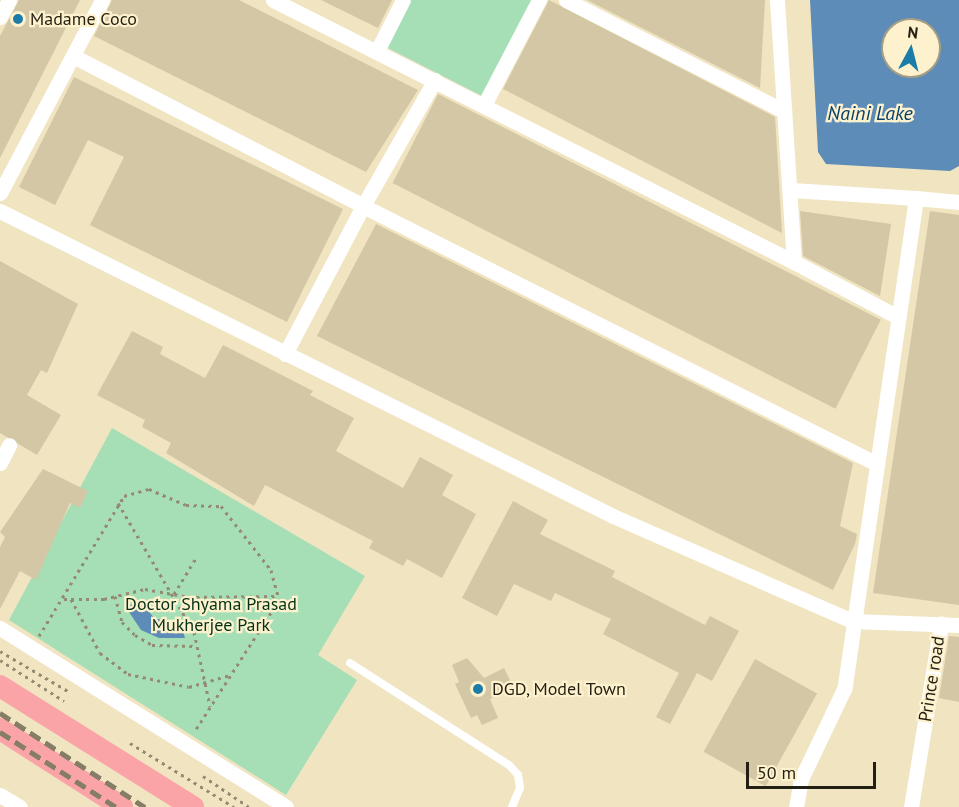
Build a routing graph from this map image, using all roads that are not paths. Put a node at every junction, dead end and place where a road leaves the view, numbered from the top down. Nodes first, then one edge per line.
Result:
1 (9, 0) edge
2 (102, 0) edge
3 (273, 0) edge
4 (403, 0) edge
5 (539, 0) edge
6 (566, 0) edge
7 (777, 0) edge
8 (0, 17) edge
9 (377, 51) junction
10 (73, 56) junction
11 (435, 80) junction
12 (484, 105) junction
13 (784, 111) junction
14 (792, 190) junction
15 (0, 193) edge
16 (916, 198) junction
17 (959, 202) edge
18 (363, 206) junction
19 (0, 211) edge
20 (794, 262) junction
21 (898, 316) junction
22 (285, 354) junction
23 (9, 445) dead end
24 (874, 463) junction
25 (0, 464) edge
26 (852, 621) junction
27 (941, 622) junction
28 (959, 625) edge
29 (0, 628) edge
30 (350, 663) dead end
31 (0, 686) edge
32 (0, 729) edge
33 (0, 795) edge
34 (20, 807) edge
35 (122, 807) edge
36 (193, 807) edge
37 (286, 807) edge
38 (512, 807) edge
39 (796, 807) edge
40 (911, 807) edge

1 - 8 street
2 - 10 street
3 - 9 street
4 - 9 street
5 - 12 street
6 - 13 street
7 - 13 street
9 - 11 street
10 - 15 street
10 - 18 street
11 - 12 street
11 - 18 street
12 - 20 street
13 - 14 street
14 - 16 street
14 - 20 street
16 - 17 street
16 - 21 street
18 - 22 street
18 - 24 street
19 - 22 street
20 - 21 street
21 - 24 street
22 - 26 street
23 - 25 street
24 - 26 street
26 - 27 street
26 - 39 street
27 - 28 street
27 - 40 street, Prince road
29 - 37 street
30 - 38 lane
31 - 36 main road
32 - 35 main road
33 - 34 street

